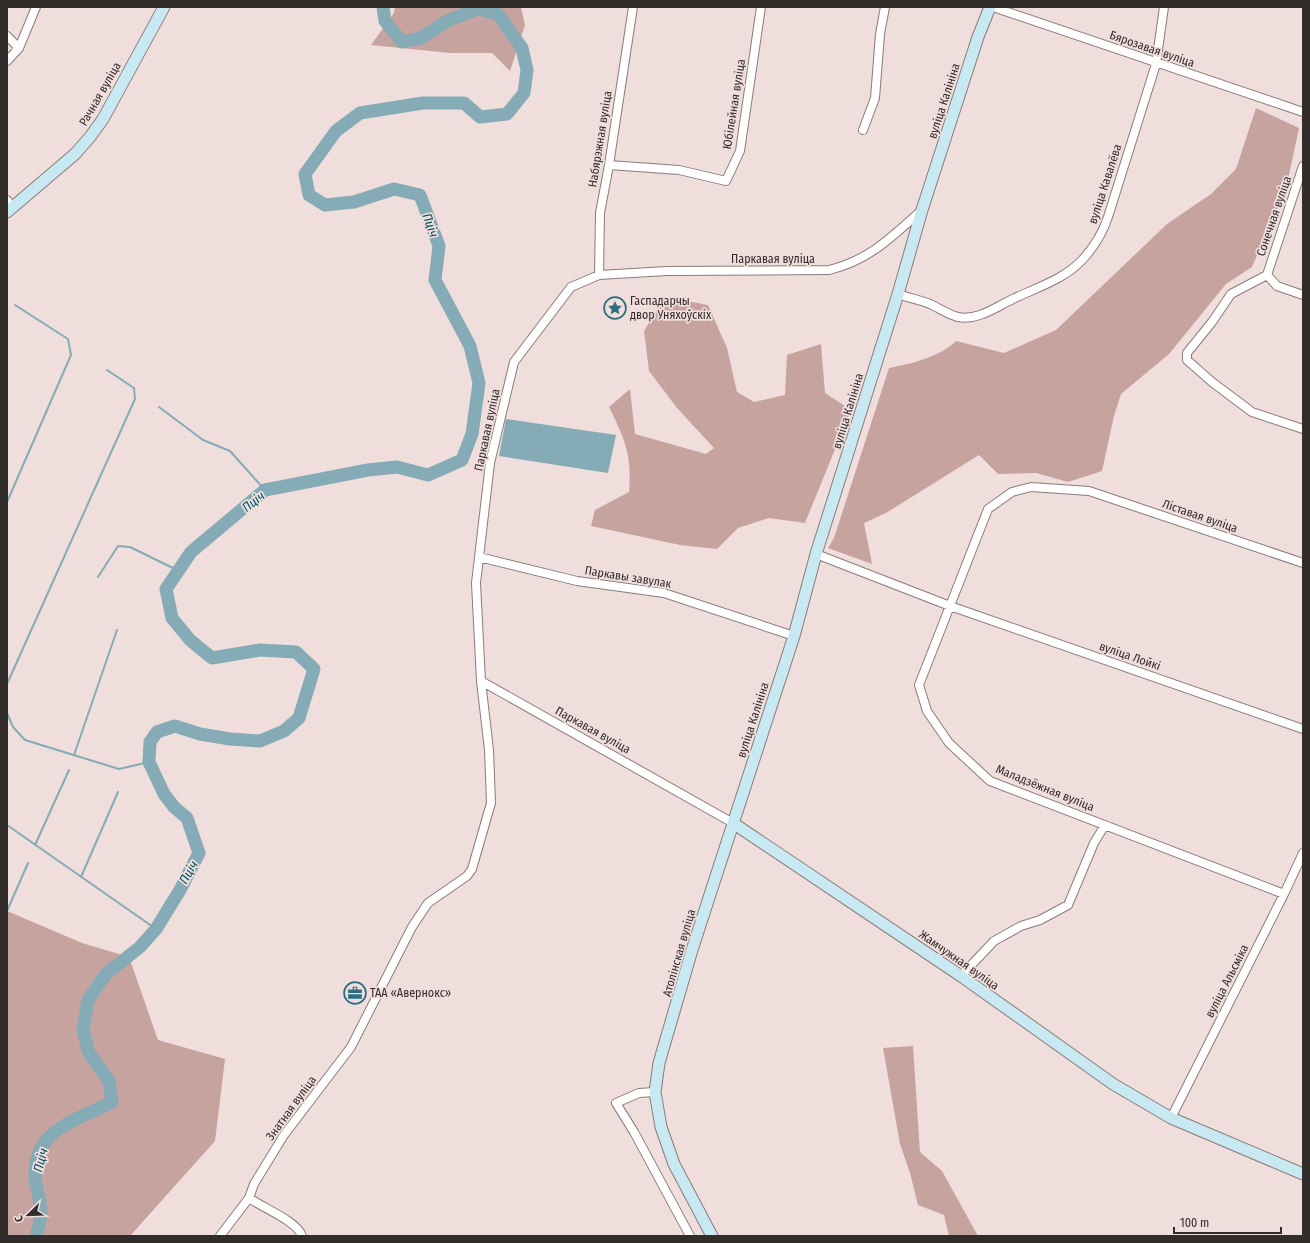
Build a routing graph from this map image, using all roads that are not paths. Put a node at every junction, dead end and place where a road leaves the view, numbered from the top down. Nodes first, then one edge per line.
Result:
1 (36, 7) edge
2 (164, 7) edge
3 (633, 7) edge
4 (761, 7) edge
5 (885, 7) edge
6 (991, 7) edge
7 (1164, 7) edge
8 (7, 36) edge
9 (19, 48) junction
10 (7, 61) edge
11 (1156, 64) junction
12 (1303, 112) edge
13 (863, 130) dead end
14 (609, 165) junction
15 (1303, 166) edge
16 (9, 206) edge
17 (922, 210) junction
18 (599, 275) junction
19 (1266, 275) junction
20 (898, 294) junction
21 (1303, 295) edge
22 (1303, 429) edge
23 (816, 554) junction
24 (479, 557) junction
25 (1303, 564) edge
26 (950, 606) junction
27 (794, 636) junction
28 (481, 681) junction
29 (1303, 729) edge
30 (733, 823) junction
31 (1105, 825) junction
32 (1303, 853) edge
33 (1284, 894) junction
34 (961, 976) junction
35 (655, 1092) junction
36 (1171, 1118) junction
37 (1303, 1174) edge
38 (249, 1198) junction
39 (220, 1236) edge
40 (302, 1236) edge
41 (690, 1236) edge
42 (712, 1236) edge

1 - 9 street
2 - 16 street, Рачная вуліца
3 - 14 street, Набярэжная вуліца
4 - 14 street, Юбілейная вуліца
5 - 13 street
6 - 11 street, Бярозавая вуліца
6 - 17 street, вуліца Калініна
7 - 11 street, вуліца Кавалёва
8 - 9 street
9 - 10 street
11 - 12 street, Бярозавая вуліца
11 - 20 street, вуліца Кавалёва
14 - 18 street, Набярэжная вуліца
15 - 19 street, Сонечная вуліца
17 - 18 street, Паркавая вуліца
17 - 20 street, вуліца Калініна
18 - 24 street, Паркавая вуліца
19 - 21 street
19 - 22 street
20 - 23 street, вуліца Калініна
23 - 26 street, вуліца Лойкі
23 - 27 street, вуліца Калініна
24 - 27 street, Паркавы завулак
24 - 28 street, Паркавая вуліца
25 - 26 street, Ліставая вуліца
26 - 29 street, вуліца Лойкі
26 - 31 street, Маладзёжная вуліца
27 - 30 street, вуліца Калініна
28 - 30 street, Паркавая вуліца
28 - 38 street, Знатная вуліца
30 - 34 street, Жамчужная вуліца
30 - 35 street, Атолінская вуліца
31 - 33 street, Маладзёжная вуліца
31 - 34 street
32 - 33 street, вуліца Альсміка
33 - 36 street, вуліца Альсміка
34 - 36 street, Жамчужная вуліца
35 - 41 street
35 - 42 street, Атолінская вуліца
36 - 37 street, Жамчужная вуліца
38 - 39 street, Знатная вуліца
38 - 40 street

